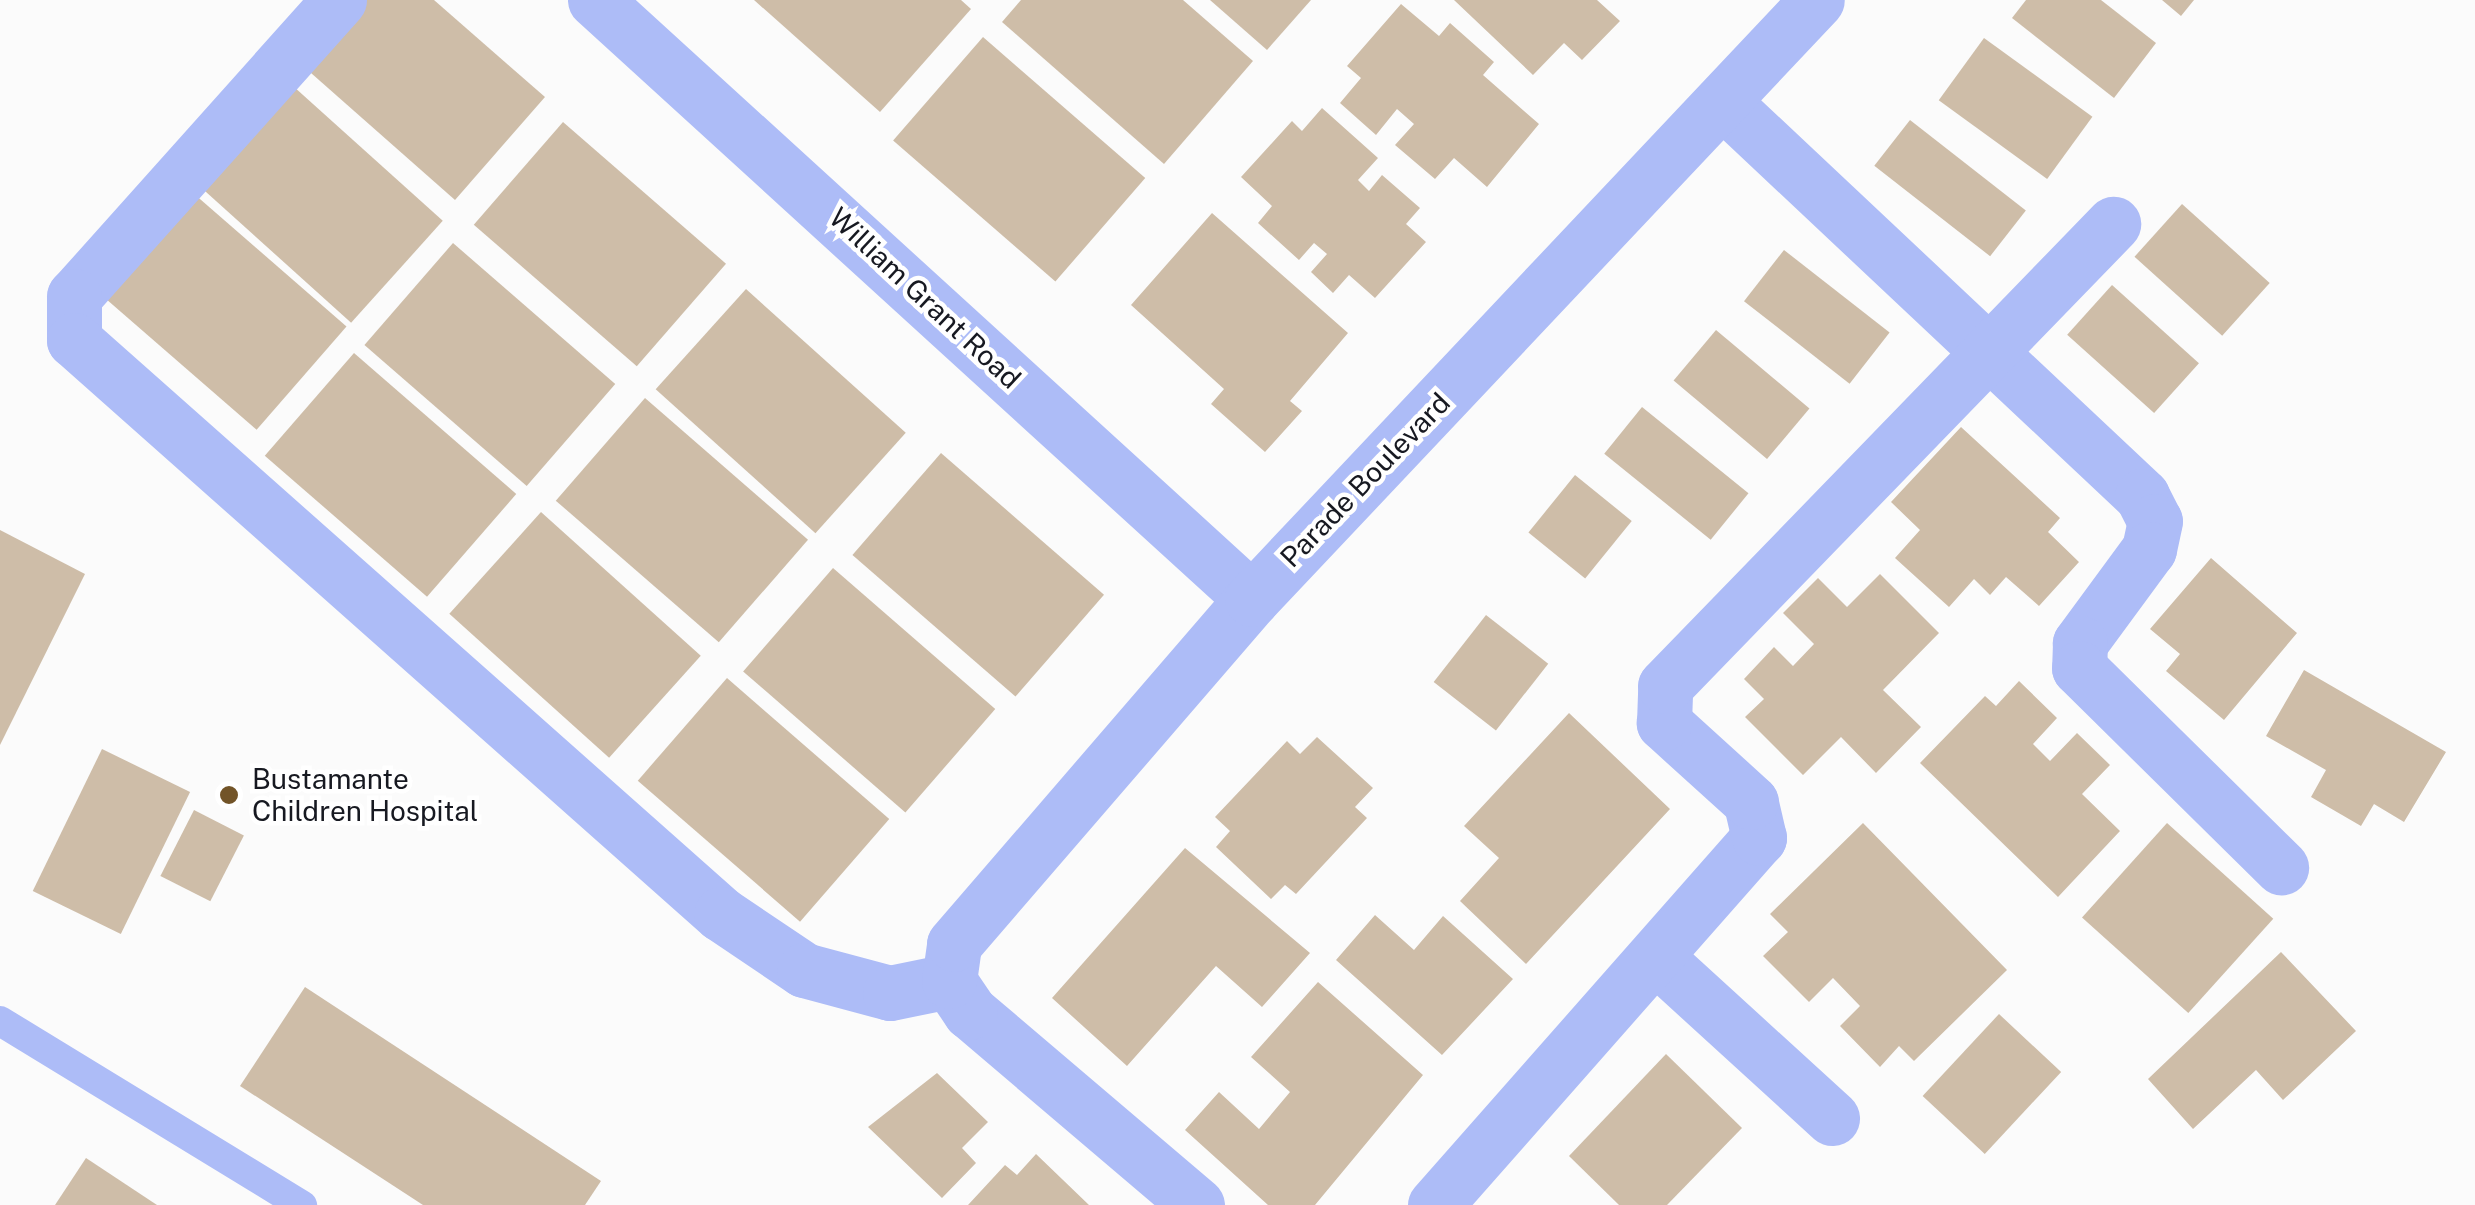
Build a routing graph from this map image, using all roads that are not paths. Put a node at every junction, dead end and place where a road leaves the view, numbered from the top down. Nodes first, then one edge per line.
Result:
1 (339, 0) edge
2 (594, 0) edge
3 (1817, 0) edge
4 (1724, 103) junction
5 (2113, 224) dead end
6 (1986, 354) junction
7 (1252, 600) junction
8 (2281, 867) dead end
9 (1660, 961) junction
10 (950, 981) junction
11 (0, 1022) edge
12 (1832, 1118) dead end
13 (302, 1205) edge
14 (1197, 1205) edge
15 (1435, 1205) edge

1 - 10 street
2 - 7 street, William Grant Road
3 - 4 street, Parade Boulevard
4 - 6 street
4 - 7 street, Parade Boulevard
5 - 6 street
6 - 8 street
6 - 9 street
7 - 10 street, Parade Boulevard
9 - 12 street
9 - 15 street
10 - 14 street
11 - 13 lane

